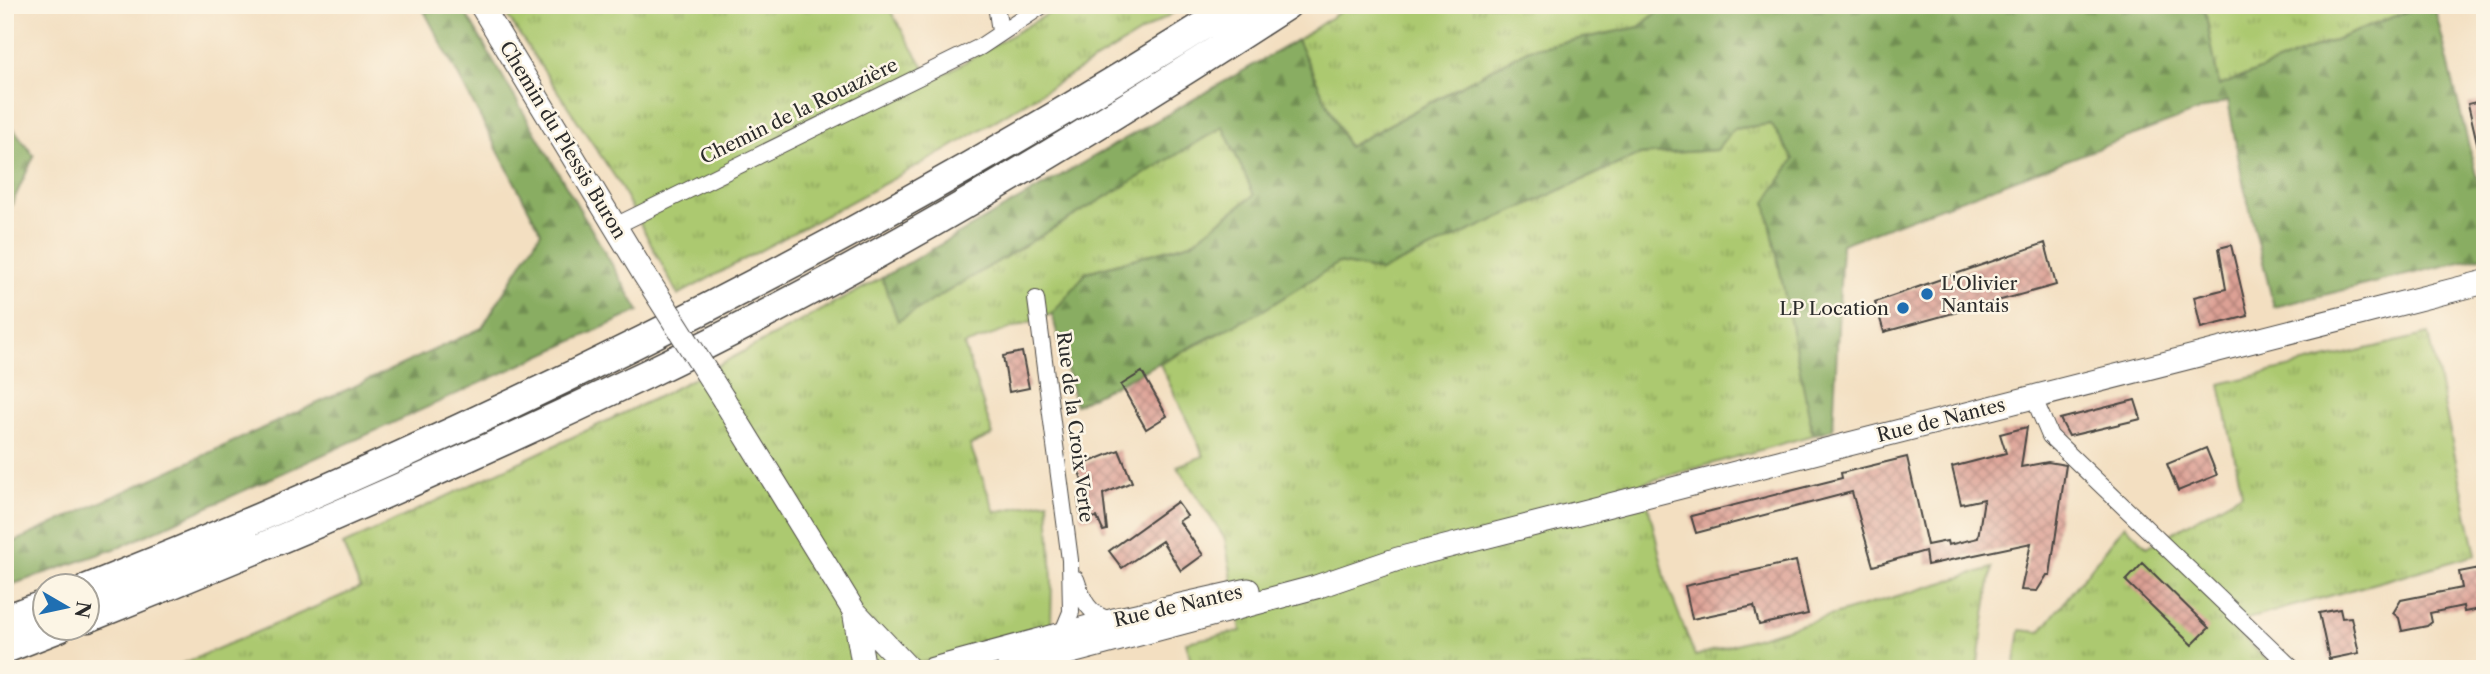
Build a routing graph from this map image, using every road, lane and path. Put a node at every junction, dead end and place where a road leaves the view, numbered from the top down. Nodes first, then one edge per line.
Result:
1 (481, 5) edge
2 (996, 5) edge
3 (1043, 5) edge
4 (1236, 5) edge
5 (1287, 5) edge
6 (1000, 31) junction
7 (615, 226) junction
8 (2485, 282) edge
9 (1037, 299) dead end
10 (2033, 396) junction
11 (102, 582) edge
12 (1078, 602) junction
13 (32, 609) edge
14 (102, 612) edge
15 (5, 619) edge
16 (1116, 630) junction
17 (1069, 634) junction
18 (32, 638) edge
19 (870, 641) junction
20 (5, 649) edge
21 (965, 665) edge
22 (858, 669) edge
23 (864, 669) edge
24 (891, 669) edge
25 (909, 669) edge
26 (933, 669) edge
27 (998, 669) edge
28 (1008, 669) edge
29 (2293, 669) edge

1 - 7 main road, Chemin du Plessis Buron
2 - 6 street
3 - 6 street, Chemin de la Rouazière
4 - 11 highway
5 - 14 highway
6 - 7 street, Chemin de la Rouazière
7 - 19 main road, Chemin du Plessis Buron, bridge
8 - 10 main road, Rue de Nantes
9 - 12 street, Rue de la Croix Verte
10 - 16 main road, Rue de Nantes
10 - 29 street
12 - 16 street
12 - 17 street
12 - 17 street, Rue de la Croix Verte
13 - 15 highway
16 - 17 main road, Rue de Nantes
16 - 28 main road, Rue de Nantes
17 - 21 main road, Rue de Nantes
17 - 27 main road
18 - 20 highway
19 - 21 main road
19 - 22 main road
19 - 23 main road
19 - 24 main road
19 - 25 main road
21 - 26 main road, Rue de Nantes

